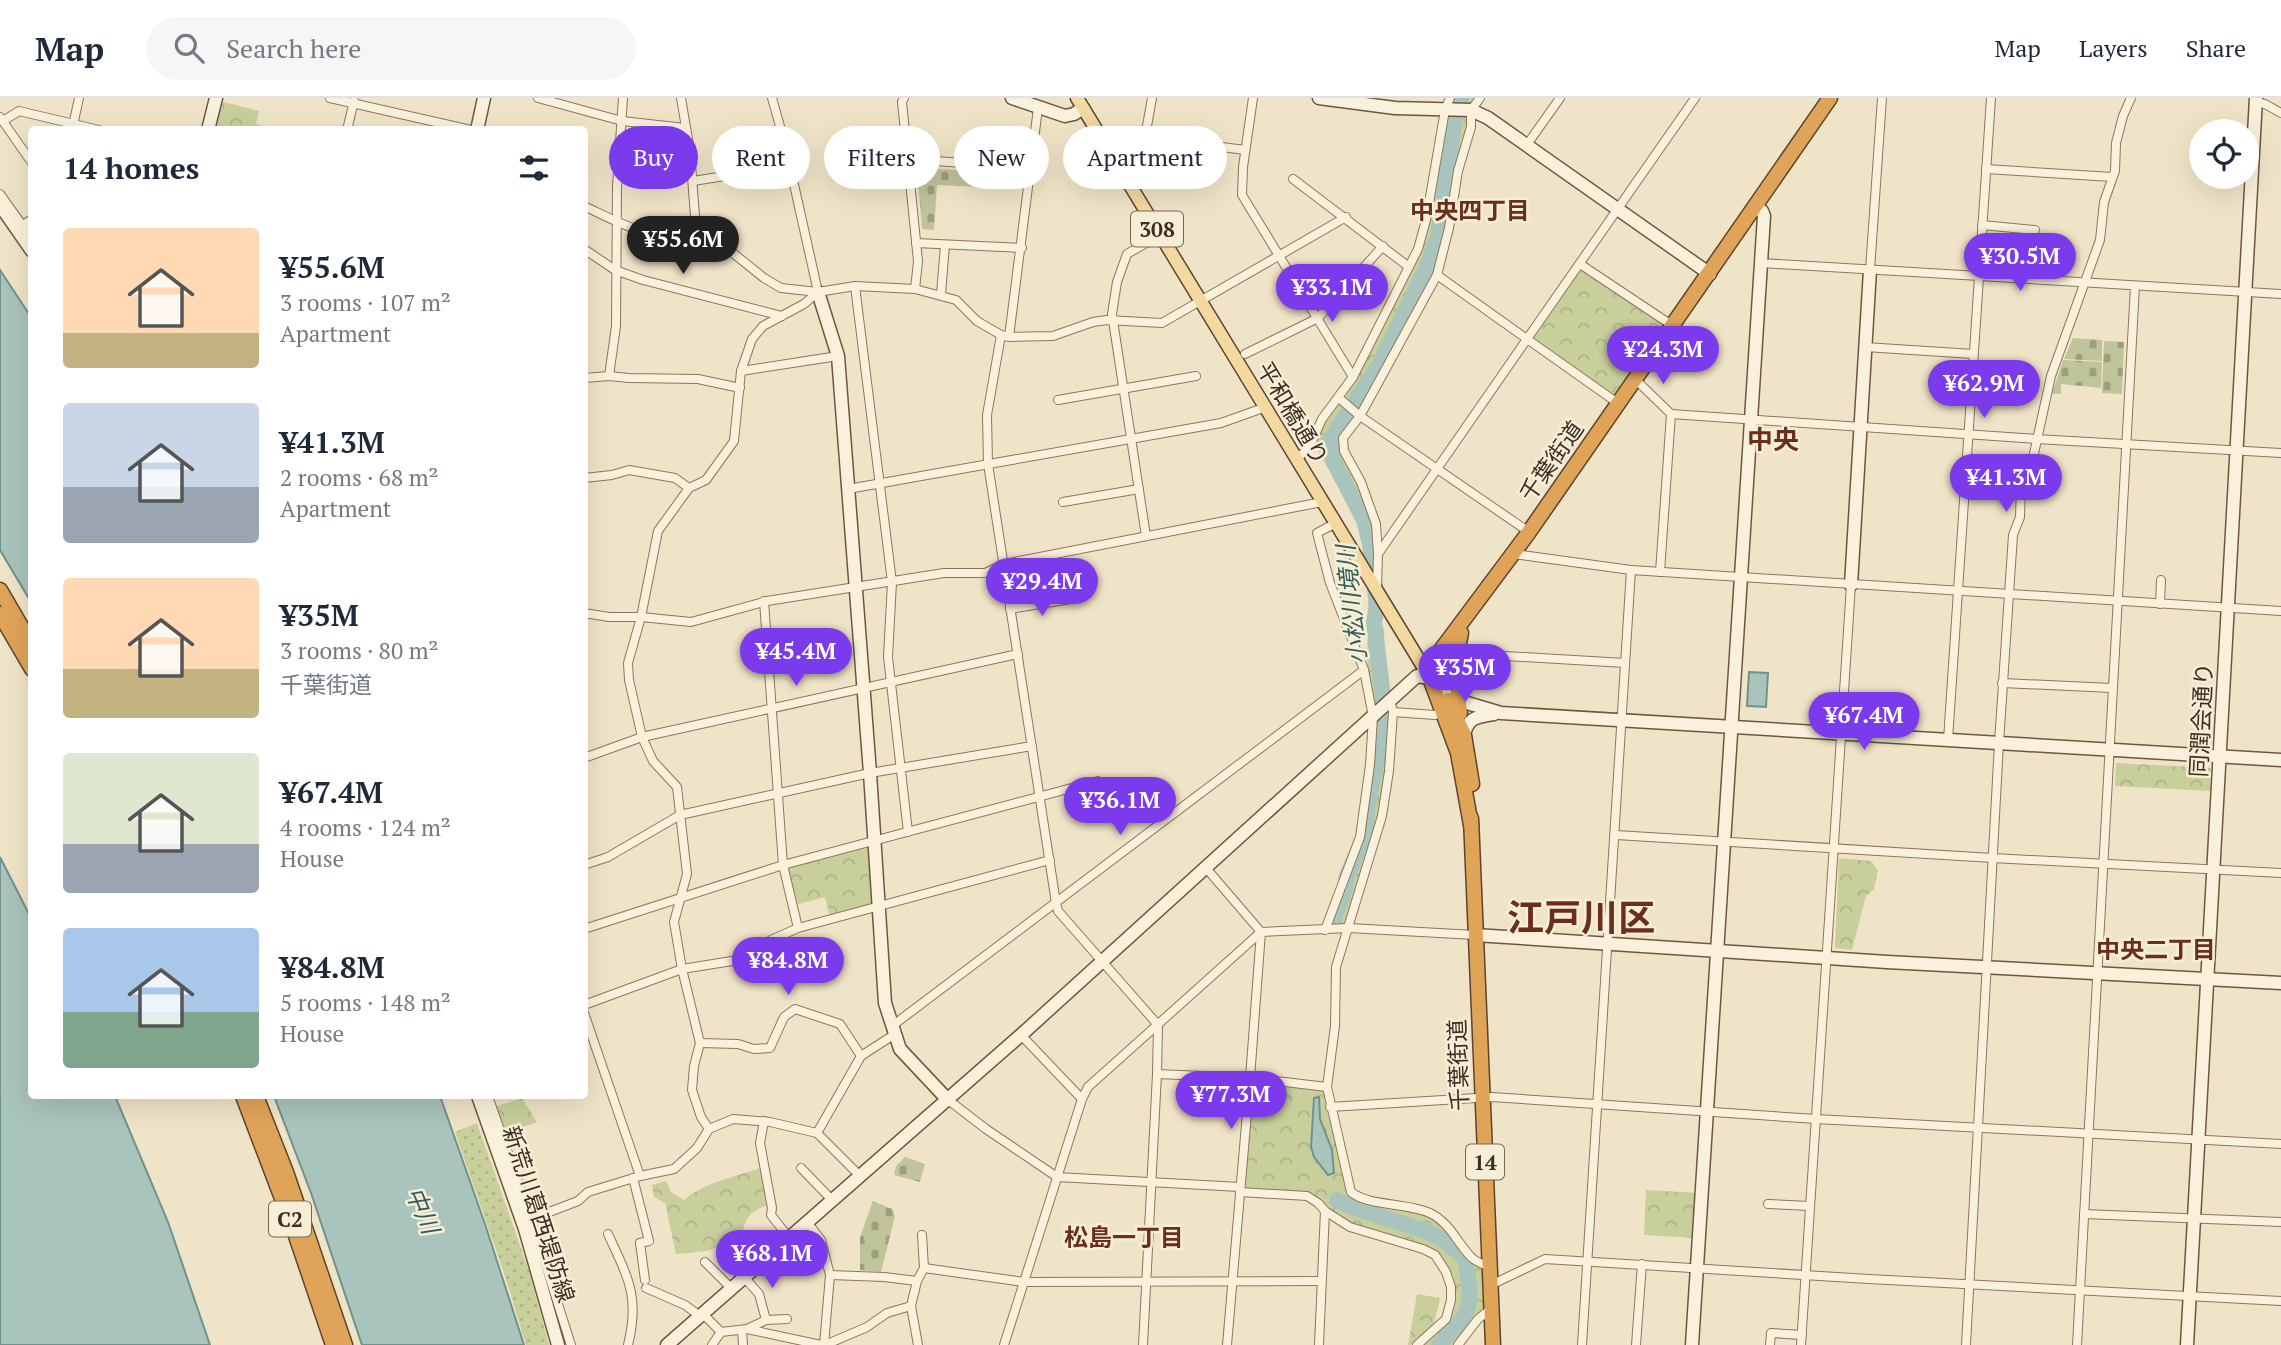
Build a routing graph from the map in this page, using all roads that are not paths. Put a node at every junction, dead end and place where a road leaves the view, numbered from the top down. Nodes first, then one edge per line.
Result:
1 (79, 98) edge
2 (216, 98) edge
3 (330, 98) edge
4 (484, 98) edge
5 (538, 98) edge
6 (623, 98) edge
7 (681, 98) edge
8 (772, 98) edge
9 (904, 98) edge
10 (1012, 98) edge
11 (1152, 98) edge
12 (1253, 98) edge
13 (1319, 98) edge
14 (1480, 98) edge
15 (1560, 98) edge
16 (1695, 98) edge
17 (1830, 98) edge
18 (1882, 98) edge
19 (1991, 98) edge
20 (2131, 98) edge
21 (2256, 100) edge
22 (354, 101) edge
23 (1080, 103) edge
24 (1038, 108) junction
25 (1457, 108) edge
26 (2281, 113) edge
27 (1, 119) edge
28 (622, 121) junction
29 (72, 126) edge
30 (209, 126) edge
31 (348, 126) edge
32 (455, 126) edge
33 (478, 126) edge
34 (667, 126) edge
35 (685, 126) edge
36 (779, 126) edge
37 (905, 126) edge
38 (1036, 126) edge
39 (1094, 126) edge
40 (1147, 126) edge
41 (1527, 146) junction
42 (1227, 147) edge
43 (1245, 150) junction
44 (28, 157) edge
45 (1986, 169) junction
46 (2112, 177) junction
47 (1293, 179) dead end
48 (694, 189) edge
49 (794, 189) edge
50 (911, 189) edge
51 (1029, 189) edge
52 (1133, 189) edge
53 (1, 199) edge
54 (1756, 207) junction
55 (588, 208) edge
56 (1618, 209) junction
57 (1346, 217) junction
58 (617, 221) junction
59 (28, 222) edge
60 (23, 225) junction
61 (1982, 225) junction
62 (696, 229) junction
63 (2035, 230) dead end
64 (28, 233) edge
65 (1160, 235) junction
66 (916, 243) junction
67 (28, 244) edge
68 (945, 244) junction
69 (1383, 246) junction
70 (1022, 248) junction
71 (588, 252) edge
72 (1279, 256) junction
73 (1761, 263) junction
74 (1580, 264) junction
75 (1409, 267) junction
76 (615, 270) junction
77 (1870, 270) junction
78 (1710, 274) junction
79 (1437, 275) junction
80 (1978, 276) junction
81 (2084, 283) junction
82 (855, 286) junction
83 (2135, 286) junction
84 (915, 289) junction
85 (818, 292) junction
86 (2246, 292) junction
87 (941, 294) junction
88 (2281, 294) edge
89 (1200, 302) junction
90 (782, 316) junction
91 (1318, 318) junction
92 (1112, 320) junction
93 (1673, 326) junction
94 (1005, 336) junction
95 (1527, 339) junction
96 (1866, 347) junction
97 (1973, 354) junction
98 (1245, 355) dead end
99 (838, 356) junction
100 (741, 372) junction
101 (609, 376) junction
102 (1196, 376) dead end
103 (1353, 377) junction
104 (588, 378) edge
105 (1636, 380) junction
106 (740, 387) junction
107 (1123, 389) junction
108 (1058, 400) dead end
109 (1341, 400) junction
110 (1619, 404) junction
111 (1266, 407) junction
112 (1359, 414) junction
113 (1671, 414) junction
114 (1752, 420) junction
115 (1861, 427) junction
116 (1968, 434) junction
117 (1132, 439) junction
118 (2036, 439) junction
119 (2126, 443) junction
120 (2237, 450) junction
121 (2281, 453) edge
122 (1297, 459) junction
123 (988, 464) junction
124 (1437, 468) junction
125 (588, 478) edge
126 (879, 483) junction
127 (689, 488) junction
128 (848, 489) junction
129 (1139, 489) junction
130 (1063, 502) dead end
131 (1322, 502) junction
132 (1336, 523) junction
133 (1529, 532) junction
134 (1146, 536) junction
135 (1378, 554) junction
136 (1514, 554) junction
137 (1004, 564) junction
138 (1631, 570) junction
139 (1660, 572) junction
140 (1741, 577) junction
141 (2161, 580) dead end
142 (892, 582) junction
143 (1851, 585) junction
144 (856, 588) junction
145 (1377, 589) junction
146 (0, 590) edge
147 (1958, 592) junction
148 (2007, 594) junction
149 (1070, 599) dead end
150 (764, 601) junction
151 (2117, 601) junction
152 (2160, 604) junction
153 (2228, 608) junction
154 (1010, 609) junction
155 (1474, 609) junction
156 (2281, 611) edge
157 (0, 614) edge
158 (588, 614) edge
159 (641, 617) junction
160 (28, 638) edge
161 (1455, 653) junction
162 (1018, 654) junction
163 (28, 662) edge
164 (1625, 663) junction
165 (1364, 670) junction
166 (1430, 678) junction
167 (890, 682) junction
168 (2002, 683) junction
169 (863, 688) junction
170 (2112, 688) junction
171 (1442, 690) junction
172 (1457, 700) junction
173 (1392, 706) junction
174 (771, 708) junction
175 (1443, 710) junction
176 (1501, 713) junction
177 (1373, 717) junction
178 (1622, 720) junction
179 (1731, 727) junction
180 (1840, 734) junction
181 (1464, 735) junction
182 (642, 737) junction
183 (1948, 740) junction
184 (1998, 743) junction
185 (1032, 746) junction
186 (2109, 750) junction
187 (588, 757) edge
188 (2220, 757) junction
189 (2281, 760) edge
190 (900, 769) junction
191 (870, 774) junction
192 (1098, 781) dead end
193 (778, 793) junction
194 (1040, 796) junction
195 (680, 815) junction
196 (1471, 825) junction
197 (908, 832) junction
198 (1616, 835) junction
199 (873, 841) junction
200 (1724, 842) junction
201 (1834, 848) junction
202 (1993, 858) junction
203 (1050, 860) junction
204 (2103, 863) junction
205 (588, 864) edge
206 (783, 865) junction
207 (1206, 868) junction
208 (2213, 869) junction
209 (2281, 873) edge
210 (681, 897) junction
211 (1056, 903) junction
212 (878, 907) junction
213 (588, 928) edge
214 (798, 928) junction
215 (1349, 928) junction
216 (1325, 930) junction
217 (1261, 932) junction
218 (1475, 935) junction
219 (1607, 944) junction
220 (1716, 951) junction
221 (1827, 958) junction
222 (1102, 960) junction
223 (1986, 967) junction
224 (682, 969) junction
225 (2096, 973) junction
226 (2207, 979) junction
227 (2281, 983) edge
228 (588, 1003) edge
229 (588, 1025) edge
230 (1158, 1026) junction
231 (894, 1030) junction
232 (1021, 1035) junction
233 (700, 1043) junction
234 (861, 1056) junction
235 (1157, 1074) junction
236 (1250, 1078) junction
237 (1327, 1087) junction
238 (1482, 1097) junction
239 (244, 1099) edge
240 (257, 1099) edge
241 (479, 1099) edge
242 (489, 1099) edge
243 (947, 1099) junction
244 (1082, 1099) junction
245 (1598, 1104) junction
246 (1330, 1107) junction
247 (1707, 1112) junction
248 (1816, 1119) junction
249 (764, 1121) junction
250 (1978, 1128) junction
251 (709, 1129) junction
252 (817, 1133) junction
253 (2089, 1133) junction
254 (2198, 1139) junction
255 (2281, 1144) edge
256 (801, 1168) dead end
257 (860, 1176) junction
258 (637, 1177) junction
259 (1057, 1177) junction
260 (1151, 1183) junction
261 (1240, 1189) junction
262 (832, 1200) junction
263 (1768, 1204) dead end
264 (1810, 1206) junction
265 (1325, 1211) junction
266 (2084, 1214) junction
267 (2194, 1218) junction
268 (531, 1219) junction
269 (807, 1222) junction
270 (2281, 1222) edge
271 (608, 1234) dead end
272 (922, 1235) dead end
273 (789, 1238) junction
274 (1588, 1261) junction
275 (705, 1262) dead end
276 (1642, 1264) junction
277 (924, 1268) junction
278 (1490, 1268) junction
279 (1697, 1268) junction
280 (1806, 1275) junction
281 (830, 1276) junction
282 (745, 1278) junction
283 (917, 1281) junction
284 (1321, 1281) junction
285 (1024, 1282) junction
286 (1145, 1282) junction
287 (1233, 1282) junction
288 (1969, 1284) junction
289 (1491, 1285) junction
290 (732, 1289) junction
291 (2080, 1290) junction
292 (2189, 1296) junction
293 (2281, 1301) edge
294 (911, 1306) junction
295 (1492, 1308) junction
296 (702, 1315) junction
297 (787, 1319) dead end
298 (766, 1320) junction
299 (744, 1329) junction
300 (721, 1332) junction
301 (1802, 1335) junction
302 (333, 1345) edge
303 (345, 1345) edge
304 (558, 1345) edge
305 (571, 1345) edge
306 (628, 1345) edge
307 (667, 1345) edge
308 (712, 1345) edge
309 (743, 1345) edge
310 (823, 1345) edge
311 (918, 1345) edge
312 (1004, 1345) edge
313 (1143, 1345) edge
314 (1227, 1345) edge
315 (1319, 1345) edge
316 (1417, 1345) edge
317 (1458, 1345) edge
318 (1493, 1345) edge
319 (1582, 1345) edge
320 (1636, 1345) edge
321 (1692, 1345) edge
322 (1770, 1345) edge
323 (1801, 1345) edge
324 (1966, 1345) edge
325 (2077, 1345) edge
326 (2187, 1345) edge

1 - 29 street
2 - 30 street
3 - 22 street
4 - 33 street
5 - 28 street
6 - 28 street
7 - 35 street
8 - 36 street
9 - 37 street
10 - 24 street
11 - 40 street
12 - 43 street
13 - 25 street
14 - 25 street
15 - 41 street
16 - 56 street
17 - 54 highway, 千葉街道
18 - 77 street
19 - 45 street
20 - 46 street
21 - 26 street
21 - 86 street, 同潤会通り
22 - 31 street
22 - 32 street
23 - 24 street
23 - 39 main road, 平和橋通り / 308
24 - 38 street
25 - 41 street
25 - 75 street
25 - 79 street
27 - 29 street
27 - 44 street
28 - 34 street
28 - 58 street
41 - 56 street
42 - 43 street
43 - 72 street
45 - 46 street
45 - 61 street
46 - 81 street
47 - 57 street
48 - 62 street
49 - 85 street
50 - 66 street
51 - 70 street
52 - 65 main road, 平和橋通り / 308
53 - 60 street
53 - 67 street
54 - 73 street
54 - 78 highway, 千葉街道
55 - 58 street
56 - 74 street
56 - 78 street
57 - 69 street
57 - 72 street
58 - 62 street
58 - 76 street
59 - 60 street
60 - 64 street
61 - 63 street
61 - 80 street
62 - 85 street
65 - 89 main road, 平和橋通り / 308
65 - 92 street
66 - 68 street
66 - 84 street
68 - 70 street
68 - 87 street
69 - 75 street
69 - 91 street
70 - 94 street
71 - 76 street
72 - 89 street
72 - 91 street
73 - 77 street
73 - 114 street
74 - 93 street
74 - 95 street
75 - 103 street
76 - 90 street
76 - 101 street
77 - 80 street
77 - 96 street
78 - 93 highway, 千葉街道
79 - 95 street
79 - 112 street
80 - 81 street
80 - 97 street
81 - 83 street
81 - 118 street
82 - 84 street
82 - 85 street
82 - 126 street
83 - 86 street
83 - 119 street
84 - 87 street
85 - 90 street
85 - 99 street
86 - 88 street
86 - 120 street, 同潤会通り
87 - 94 street
89 - 92 street
89 - 111 main road, 平和橋通り / 308
90 - 100 street
91 - 98 street
91 - 103 street
92 - 94 street
92 - 107 street
93 - 105 highway, 千葉街道
94 - 123 street
95 - 110 street
95 - 124 street
96 - 97 street
96 - 115 street
97 - 116 street
99 - 100 street
99 - 128 street
100 - 106 street
101 - 104 street
101 - 106 street
102 - 107 street
103 - 109 street
105 - 110 highway, 千葉街道
105 - 113 street
106 - 127 street
107 - 108 street
107 - 117 street
109 - 112 street
109 - 122 street
110 - 133 highway, 千葉街道
111 - 117 street
111 - 122 main road, 平和橋通り / 308
112 - 124 street
112 - 135 street
113 - 114 street
113 - 139 street
114 - 115 street
114 - 140 street
115 - 116 street
115 - 143 street
116 - 118 street
116 - 147 street
117 - 123 street
117 - 129 street
118 - 119 street
118 - 148 street
119 - 120 street
119 - 151 street
120 - 121 street
120 - 153 street, 同潤会通り
122 - 131 main road, 平和橋通り / 308
123 - 126 street
123 - 137 street
124 - 133 street
124 - 135 street
125 - 127 street
126 - 128 street
126 - 142 street
127 - 159 street
128 - 144 street
129 - 130 street
129 - 134 street
131 - 132 main road, 平和橋通り / 308
131 - 134 street
132 - 145 main road, 平和橋通り / 308
132 - 165 street
133 - 136 highway, 千葉街道
134 - 137 street
135 - 145 street
136 - 138 street
136 - 155 highway, 千葉街道
137 - 142 street
137 - 154 street
138 - 139 street
138 - 164 street
139 - 140 street
140 - 143 street
140 - 179 street
141 - 152 street
142 - 144 street
142 - 167 street
143 - 147 street
143 - 180 street
144 - 150 street
144 - 169 street
145 - 166 main road, 平和橋通り / 308
146 - 160 highway
147 - 148 street
147 - 183 street
148 - 151 street
148 - 168 street
149 - 154 street
150 - 159 street
150 - 174 street
151 - 152 street
151 - 170 street
152 - 153 street
153 - 156 street
153 - 188 street, 同潤会通り
154 - 162 street
155 - 161 highway
155 - 166 highway, 千葉街道
157 - 163 highway
158 - 159 street
159 - 182 street
161 - 164 street
161 - 172 highway
162 - 167 street
162 - 185 street
164 - 178 street
165 - 177 street
165 - 211 street
166 - 171 highway, 千葉街道 / 14
166 - 173 street
166 - 175 highway, 千葉街道 / 14
167 - 169 street
167 - 190 street
168 - 170 street
168 - 184 street
169 - 174 street
169 - 191 street
170 - 186 street
171 - 172 street
171 - 181 highway, 千葉街道 / 14
172 - 176 street
172 - 181 highway
173 - 175 street
173 - 177 street
173 - 215 street
174 - 182 street
174 - 193 street
175 - 196 highway, 千葉街道 / 14
176 - 178 street
176 - 181 street
177 - 207 street
177 - 216 street
178 - 179 street
178 - 198 street
179 - 180 street
179 - 200 street
180 - 183 street
180 - 201 street
181 - 196 highway, 千葉街道 / 14
182 - 187 street
182 - 195 street
183 - 184 street
184 - 186 street
184 - 202 street
185 - 190 street
185 - 194 street
186 - 188 street
186 - 204 street
188 - 189 street
188 - 208 street, 同潤会通り
190 - 191 street
190 - 197 street
191 - 193 street
191 - 199 street
192 - 194 street
193 - 195 street
193 - 206 street
194 - 197 street
194 - 203 street
195 - 205 street
195 - 210 street
196 - 218 highway, 千葉街道 / 14
197 - 199 street
198 - 200 street
198 - 219 street
199 - 206 street
199 - 212 street
200 - 201 street
200 - 220 street
201 - 202 street
201 - 221 street
202 - 204 street
202 - 223 street
203 - 211 street
203 - 212 street
204 - 208 street
204 - 225 street
206 - 210 street
206 - 214 street
207 - 217 street
207 - 222 street
208 - 209 street
208 - 226 street, 同潤会通り
210 - 213 street
210 - 224 street
211 - 222 street
211 - 231 street
212 - 214 street
212 - 231 street
214 - 224 street
215 - 216 street
215 - 218 street
215 - 237 street
216 - 217 street
217 - 230 street
217 - 236 street
218 - 219 street
218 - 238 highway, 千葉街道 / 14
219 - 220 street
219 - 245 street
220 - 221 street
220 - 247 street
221 - 223 street
221 - 248 street
222 - 230 street
222 - 232 street
223 - 225 street
223 - 250 street
224 - 228 street
224 - 233 street
225 - 226 street
225 - 253 street
226 - 227 street
226 - 254 street, 同潤会通り
229 - 258 street
230 - 235 street
230 - 244 street
231 - 234 street
231 - 243 street
232 - 243 street
232 - 244 street
233 - 234 street
233 - 251 street
234 - 252 street
235 - 236 street
235 - 260 street
236 - 237 street
236 - 261 street
237 - 246 street
238 - 245 street
238 - 246 street
238 - 278 highway, 千葉街道 / 14
239 - 302 highway, C2
240 - 303 highway, C2
241 - 304 street, 新荒川葛西堤防線
242 - 268 street
243 - 257 street
243 - 259 street
244 - 259 street
245 - 247 street
245 - 274 street
246 - 278 street
247 - 248 street
247 - 279 street
248 - 250 street
248 - 264 street
249 - 251 street
249 - 252 street
249 - 273 street
250 - 253 street
250 - 288 street
251 - 258 street
252 - 257 street
253 - 254 street
253 - 266 street
254 - 255 street
254 - 267 street, 同潤会通り
256 - 262 street
257 - 262 street
258 - 268 street
258 - 296 street
259 - 260 street
259 - 285 street
260 - 261 street
260 - 286 street
261 - 265 street
261 - 287 street
262 - 269 street
263 - 264 street
264 - 280 street
265 - 284 street
265 - 316 street
266 - 267 street
266 - 291 street
267 - 270 street
267 - 292 street, 同潤会通り
268 - 305 street
269 - 273 street
269 - 281 street
271 - 306 street
272 - 277 street
273 - 282 street
274 - 276 street
274 - 289 street
274 - 319 street
275 - 290 street
276 - 279 street
276 - 320 street
277 - 283 street
277 - 285 street
278 - 289 highway, 千葉街道 / 14
279 - 280 street
279 - 321 street
280 - 288 street
280 - 301 street
281 - 283 street
281 - 310 street
282 - 290 street
282 - 298 street
283 - 294 street
284 - 287 street
284 - 315 street
285 - 286 street
285 - 312 street
286 - 287 street
286 - 313 street
287 - 314 street
288 - 291 street
288 - 324 street
289 - 295 highway, 千葉街道 / 14
290 - 296 street
291 - 292 street
291 - 325 street
292 - 293 street
292 - 326 street, 同潤会通り
294 - 310 street
294 - 311 street
295 - 317 street
295 - 318 highway, 千葉街道 / 14
296 - 300 street
296 - 307 street
297 - 298 street
298 - 299 street
299 - 300 street
299 - 309 street
299 - 310 street
300 - 308 street
301 - 322 street
301 - 323 street

